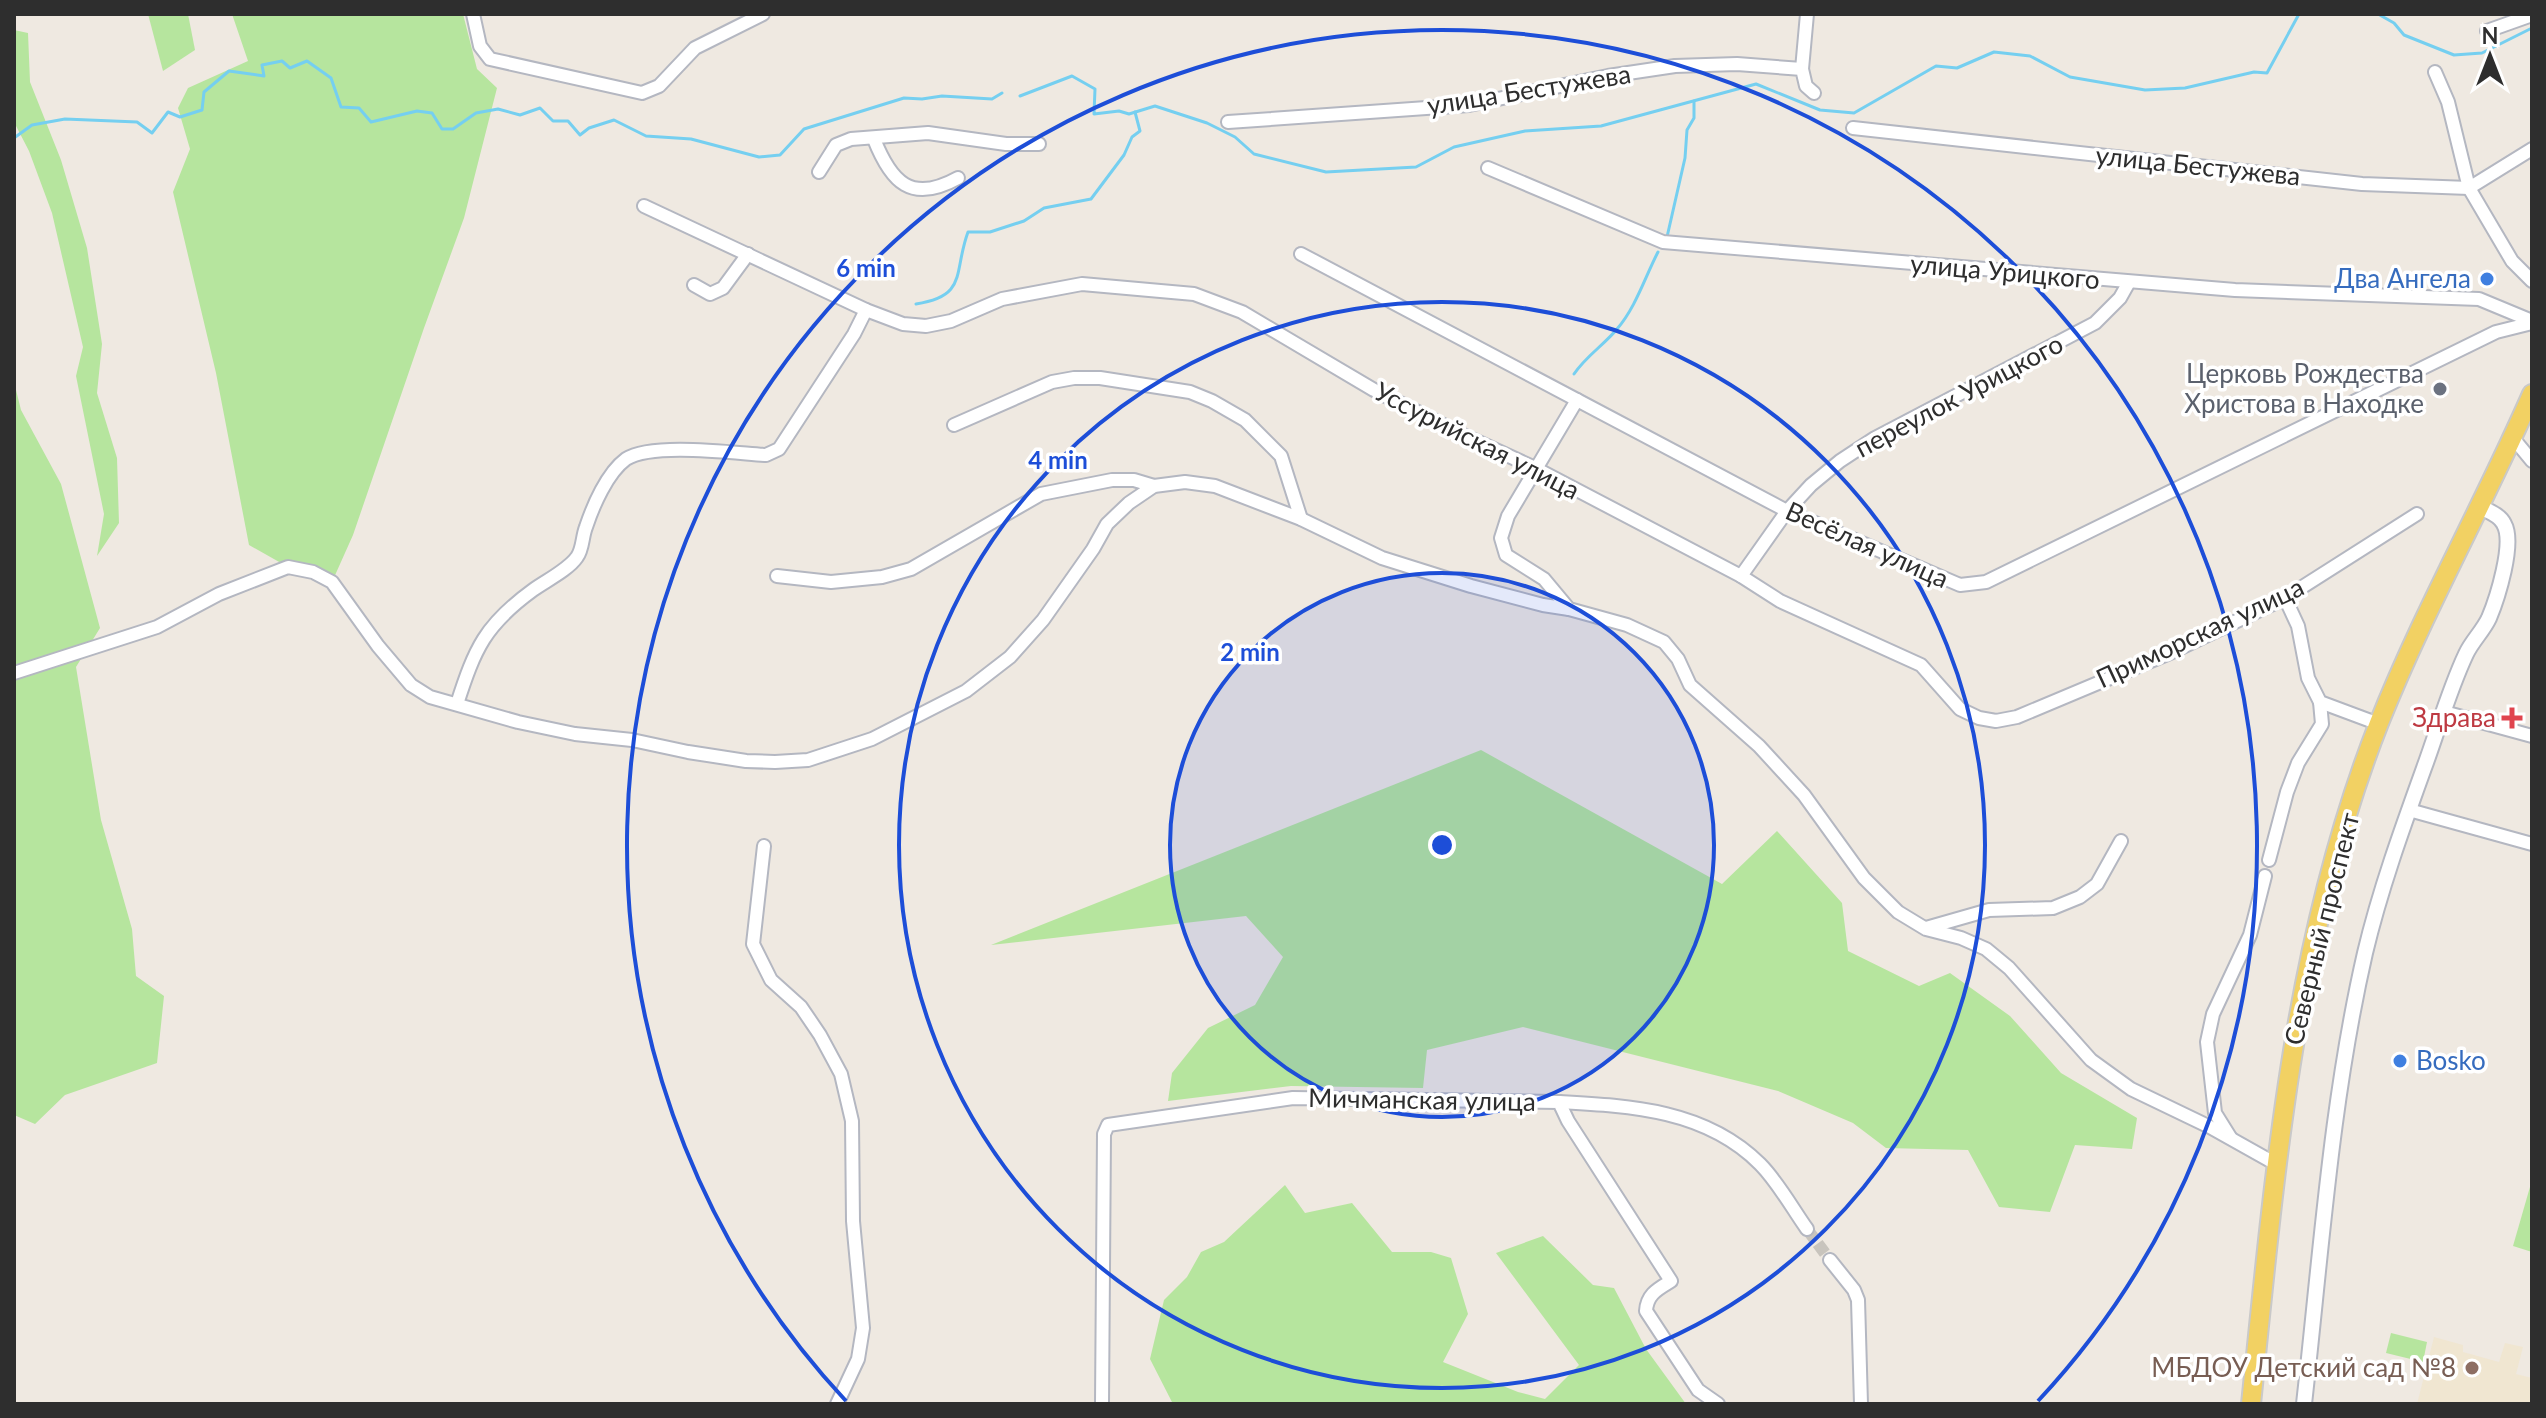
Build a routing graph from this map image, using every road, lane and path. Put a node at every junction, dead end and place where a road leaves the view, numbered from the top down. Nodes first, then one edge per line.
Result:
1 (473, 14) edge
2 (763, 14) edge
3 (1807, 14) edge
4 (2532, 15) edge
5 (2487, 31) dead end
6 (1802, 69) junction
7 (2435, 72) dead end
8 (1814, 93) dead end
9 (1228, 122) dead end
10 (1853, 128) dead end
11 (874, 139) junction
12 (1039, 144) dead end
13 (2532, 149) edge
14 (1488, 168) dead end
15 (819, 172) dead end
16 (958, 178) dead end
17 (2469, 188) junction
18 (644, 206) dead end
19 (748, 254) junction
20 (1301, 254) dead end
21 (2532, 281) edge
22 (2129, 282) junction
23 (694, 285) dead end
24 (866, 310) junction
25 (2532, 322) edge
26 (2532, 394) edge
27 (1577, 400) junction
28 (954, 425) dead end
29 (2513, 438) junction
30 (2532, 461) edge
31 (1535, 468) junction
32 (1154, 486) junction
33 (2480, 507) junction
34 (1787, 511) junction
35 (2417, 514) dead end
36 (1301, 519) junction
37 (777, 576) dead end
38 (1741, 576) junction
39 (2285, 598) junction
40 (1569, 609) junction
41 (14, 673) edge
42 (2320, 702) junction
43 (457, 704) junction
44 (2444, 712) junction
45 (2017, 717) joint
46 (2379, 724) junction
47 (2532, 736) edge
48 (2409, 810) junction
49 (2121, 841) dead end
50 (2532, 844) edge
51 (764, 846) dead end
52 (2269, 860) dead end
53 (2265, 876) dead end
54 (1926, 929) junction
55 (1559, 1102) junction
56 (2232, 1139) junction
57 (2276, 1164) junction
58 (1807, 1229) tunnel mouth
59 (1830, 1260) tunnel mouth
60 (837, 1404) edge
61 (1102, 1404) edge
62 (1718, 1404) edge
63 (1861, 1404) edge
64 (2251, 1404) edge
65 (2304, 1404) edge

1 - 2 street
3 - 6 street
4 - 5 street
6 - 8 street
6 - 9 street, улица Бестужева
7 - 17 street
10 - 17 street, улица Бестужева
11 - 12 street
11 - 15 street
11 - 16 street
13 - 17 street
14 - 22 street, улица Урицкого
17 - 21 street
18 - 19 street
19 - 23 street
19 - 24 street
20 - 27 street, Весёлая улица
22 - 25 street, улица Урицкого
22 - 34 street, переулок Урицкого
24 - 31 street, Уссурийская улица
24 - 43 street
25 - 34 street, Весёлая улица
26 - 29 main road, Северный проспект
27 - 31 street
27 - 34 street, Весёлая улица
28 - 36 street
29 - 30 street
29 - 33 main road, Северный проспект
31 - 38 street, Уссурийская улица
31 - 40 street
32 - 36 street
32 - 37 street
32 - 43 street
33 - 44 street
33 - 46 main road, Северный проспект
34 - 38 street, переулок Урицкого
35 - 39 street, Приморская улица
36 - 40 street
38 - 45 street, Уссурийская улица
39 - 42 street
39 - 45 street, Приморская улица
40 - 54 street
41 - 43 street
42 - 46 street
42 - 52 street
44 - 47 street
44 - 48 street
46 - 57 main road, Северный проспект
48 - 50 street
48 - 65 street
49 - 54 street
51 - 60 street
53 - 56 street
54 - 56 street
55 - 58 street
55 - 61 street, Мичманская улица
55 - 62 street, Мичманская улица
56 - 57 street
57 - 64 main road, Северный проспект
59 - 63 street

